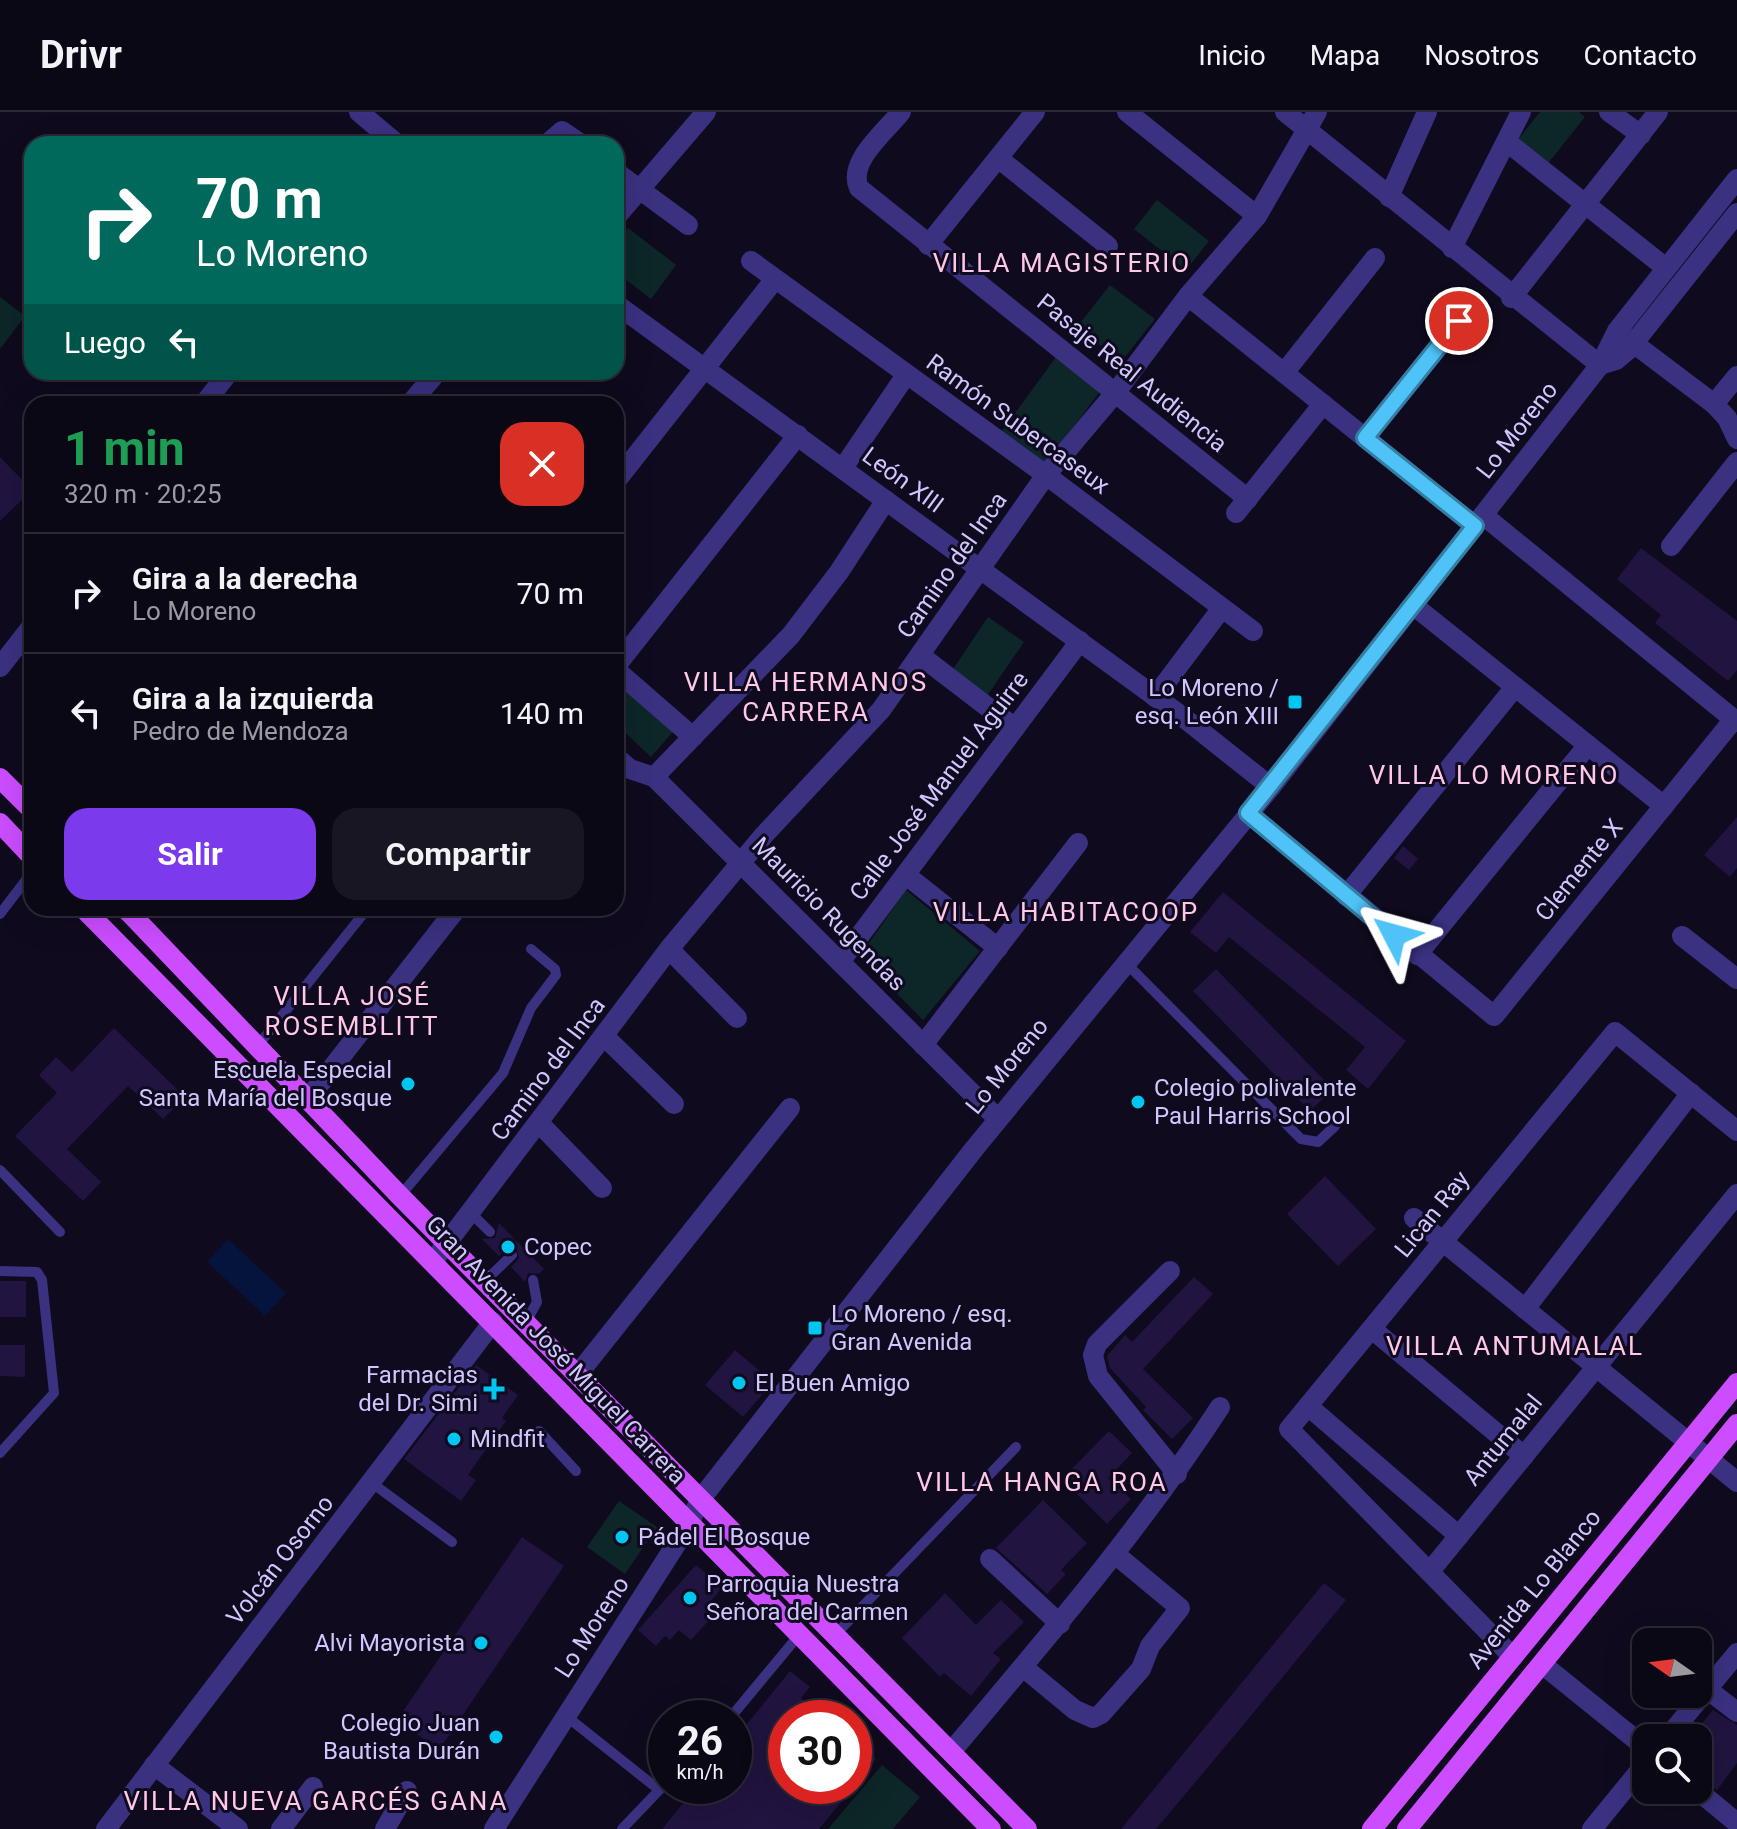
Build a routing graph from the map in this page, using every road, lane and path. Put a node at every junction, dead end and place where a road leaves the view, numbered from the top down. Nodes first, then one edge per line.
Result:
1 (359, 112) edge
2 (706, 112) edge
3 (901, 112) edge
4 (1035, 112) edge
5 (1127, 112) edge
6 (1285, 112) edge
7 (1427, 112) edge
8 (1521, 112) edge
9 (1609, 112) edge
10 (1658, 112) edge
11 (1313, 121) edge
12 (1641, 135) junction
13 (388, 136) edge
14 (1507, 142) junction
15 (998, 158) junction
16 (624, 178) edge
17 (1737, 179) edge
18 (641, 191) junction
19 (1389, 197) junction
20 (1588, 204) junction
21 (624, 209) edge
22 (1737, 213) edge
23 (1257, 216) junction
24 (688, 225) dead end
25 (928, 245) junction
26 (1108, 246) dead end
27 (1452, 248) junction
28 (1375, 258) dead end
29 (751, 261) dead end
30 (1666, 268) junction
31 (775, 279) junction
32 (1188, 296) junction
33 (1511, 298) junction
34 (624, 310) edge
35 (1459, 321) dead end
36 (1625, 337) junction
37 (1600, 365) junction
38 (706, 368) junction
39 (1284, 373) junction
40 (906, 375) junction
41 (1737, 376) edge
42 (223, 380) edge
43 (430, 380) edge
44 (1116, 392) junction
45 (210, 396) edge
46 (417, 396) edge
47 (1323, 404) junction
48 (1714, 404) junction
49 (798, 435) junction
50 (1365, 438) junction
51 (1737, 439) edge
52 (1737, 462) edge
53 (843, 468) junction
54 (624, 471) edge
55 (1046, 475) junction
56 (886, 500) junction
57 (1479, 521) junction
58 (1671, 546) dead end
59 (981, 569) junction
60 (1413, 605) junction
61 (1222, 608) junction
62 (1253, 631) dead end
63 (24, 636) edge
64 (1080, 641) junction
65 (921, 656) junction
66 (624, 658) edge
67 (0, 667) edge
68 (624, 675) edge
69 (1515, 687) junction
70 (1155, 697) junction
71 (1736, 721) edge
72 (1015, 728) junction
73 (693, 737) junction
74 (1588, 745) junction
75 (624, 764) edge
76 (654, 777) junction
77 (0, 778) edge
78 (1271, 787) junction
79 (24, 802) edge
80 (1664, 806) junction
81 (1248, 813) junction
82 (0, 823) edge
83 (1078, 843) dead end
84 (24, 848) edge
85 (741, 862) junction
86 (906, 875) junction
87 (24, 882) edge
88 (1346, 896) junction
89 (0, 914) edge
90 (91, 916) edge
91 (132, 916) edge
92 (362, 916) edge
93 (451, 916) edge
94 (1682, 936) dead end
95 (998, 948) junction
96 (531, 949) dead end
97 (669, 949) junction
98 (1417, 955) junction
99 (840, 962) junction
100 (1125, 962) junction
101 (1737, 979) edge
102 (737, 1018) dead end
103 (605, 1037) junction
104 (923, 1045) junction
105 (256, 1048) junction
106 (1691, 1093) junction
107 (307, 1100) junction
108 (674, 1104) dead end
109 (790, 1108) dead end
110 (998, 1119) junction
111 (540, 1124) junction
112 (1335, 1126) dead end
113 (1737, 1131) edge
114 (0, 1170) edge
115 (602, 1188) dead end
116 (1737, 1194) edge
117 (400, 1196) junction
118 (471, 1213) junction
119 (1414, 1218) dead end
120 (60, 1232) dead end
121 (490, 1232) dead end
122 (1443, 1242) junction
123 (447, 1243) junction
124 (512, 1255) dead end
125 (434, 1260) junction
126 (0, 1271) edge
127 (1170, 1271) dead end
128 (533, 1280) dead end
129 (485, 1281) junction
130 (1525, 1309) junction
131 (493, 1322) junction
132 (526, 1322) junction
133 (1372, 1329) junction
134 (1596, 1367) junction
135 (578, 1374) junction
136 (1737, 1383) edge
137 (1308, 1406) junction
138 (1220, 1407) dead end
139 (1737, 1424) edge
140 (539, 1431) dead end
141 (1688, 1442) junction
142 (1016, 1447) dead end
143 (0, 1453) edge
144 (1524, 1456) junction
145 (1709, 1459) junction
146 (576, 1471) dead end
147 (1177, 1474) junction
148 (1737, 1482) edge
149 (372, 1483) junction
150 (700, 1500) junction
151 (689, 1524) junction
152 (1459, 1536) junction
153 (452, 1542) dead end
154 (1115, 1554) junction
155 (990, 1559) dead end
156 (1431, 1570) junction
157 (1060, 1624) junction
158 (799, 1635) junction
159 (835, 1635) junction
160 (1737, 1653) edge
161 (1513, 1657) junction
162 (1542, 1664) junction
163 (1023, 1667) junction
164 (1712, 1683) edge
165 (1712, 1693) edge
166 (745, 1700) edge
167 (1691, 1708) edge
168 (1737, 1712) edge
169 (566, 1716) junction
170 (1678, 1724) edge
171 (1632, 1737) edge
172 (951, 1752) junction
173 (154, 1765) junction
174 (648, 1776) edge
175 (1632, 1780) edge
176 (313, 1787) dead end
177 (407, 1791) dead end
178 (648, 1801) edge
179 (1712, 1802) edge
180 (1002, 1803) junction
181 (1388, 1810) junction
182 (1737, 1823) edge
183 (985, 1827) edge
184 (1410, 1828) edge
185 (106, 1829) edge
186 (238, 1829) edge
187 (281, 1829) edge
188 (385, 1829) edge
189 (494, 1829) edge
190 (622, 1829) edge
191 (1027, 1829) edge
192 (1372, 1829) edge
193 (1592, 1829) edge

1 - 13 street
2 - 18 street
3 - 25 street, Pasaje Real Audiencia
4 - 15 street
5 - 23 street
6 - 11 street
7 - 19 street
8 - 14 street
9 - 12 street
10 - 12 street
11 - 19 street
11 - 23 street, Camino del Inca
12 - 20 street
14 - 20 street
14 - 27 street
15 - 25 street
15 - 26 street
16 - 18 street
17 - 30 street, Lo Moreno
18 - 21 street
18 - 24 street
19 - 27 street
20 - 30 street
20 - 33 street
22 - 36 street, Lo Moreno
23 - 32 street, Camino del Inca
25 - 44 street, Pasaje Real Audiencia
27 - 33 street
28 - 39 street
29 - 31 street, Ramón Subercaseux
30 - 36 street, Lo Moreno
31 - 38 street
31 - 40 street, Ramón Subercaseux
32 - 39 street
32 - 44 street, Camino del Inca
33 - 37 street
34 - 38 street, León XIII
35 - 50 street
36 - 37 street, Lo Moreno
36 - 48 street
37 - 57 street, Lo Moreno
38 - 49 street, León XIII
38 - 54 street
39 - 47 street
40 - 53 street
40 - 55 street, Ramón Subercaseux
41 - 48 street
42 - 45 street
43 - 46 street
44 - 47 street, Pasaje Real Audiencia
44 - 55 street, Camino del Inca
47 - 50 street
48 - 51 street
49 - 53 street, León XIII
49 - 66 street
50 - 57 street
52 - 58 street
53 - 56 street, León XIII
55 - 59 street, Camino del Inca
55 - 61 street, Ramón Subercaseux
56 - 59 street, León XIII
56 - 73 street
57 - 60 street, Lo Moreno
57 - 71 street
59 - 64 street, León XIII
59 - 65 street, Camino del Inca
60 - 69 street
60 - 78 street, Lo Moreno
61 - 62 street, Ramón Subercaseux
61 - 70 street
63 - 67 street
64 - 70 street, León XIII
64 - 72 street, Calle José Manuel Aguirre
65 - 72 street
65 - 85 street, Camino del Inca
68 - 73 street
69 - 74 street
69 - 88 street
70 - 78 street, León XIII
71 - 80 street, Clemente X
72 - 86 street, Calle José Manuel Aguirre
73 - 76 street
74 - 80 street
74 - 98 street
75 - 76 street, Mauricio Rugendas
76 - 85 street, Mauricio Rugendas
77 - 79 main road
78 - 81 street, Lo Moreno
80 - 98 street, Clemente X
81 - 88 street
81 - 100 street, Lo Moreno
82 - 84 main road
83 - 95 street
85 - 97 street, Camino del Inca
85 - 99 street, Mauricio Rugendas
86 - 95 street
86 - 99 street, Calle José Manuel Aguirre
87 - 89 lane
88 - 98 street
90 - 125 main road, Gran Avenida José Miguel Carrera
91 - 105 main road, Gran Avenida José Miguel Carrera
92 - 105 lane
93 - 107 street
94 - 101 street
95 - 104 street
96 - 117 lane
97 - 102 street
97 - 103 street, Camino del Inca
99 - 104 street, Mauricio Rugendas
100 - 110 street, Lo Moreno
100 - 112 lane
103 - 108 street
103 - 111 street, Camino del Inca
104 - 110 street, Mauricio Rugendas
105 - 107 main road, Gran Avenida José Miguel Carrera
106 - 113 street
106 - 122 street, Lican Ray
106 - 130 street
107 - 117 main road, Gran Avenida José Miguel Carrera
109 - 135 street
110 - 150 street, Lo Moreno
111 - 115 street
111 - 118 street, Camino del Inca
114 - 120 lane
116 - 134 street, Antumalal
117 - 123 main road, Gran Avenida José Miguel Carrera
118 - 121 lane
118 - 123 street, Camino del Inca
119 - 122 street
122 - 130 street
122 - 133 street, Lican Ray
123 - 125 street, Camino del Inca
123 - 129 main road, Gran Avenida José Miguel Carrera
124 - 129 lane
125 - 131 main road, Gran Avenida José Miguel Carrera
126 - 143 lane
127 - 147 street
128 - 132 lane
129 - 132 main road, Gran Avenida José Miguel Carrera
130 - 134 street
131 - 149 street, Volcán Osorno
131 - 151 main road, Gran Avenida José Miguel Carrera
132 - 135 main road, Gran Avenida José Miguel Carrera
133 - 137 street, Lican Ray
133 - 144 street
134 - 141 street
134 - 144 street, Antumalal
135 - 150 main road, Gran Avenida José Miguel Carrera
136 - 141 main road, Avenida Lo Blanco
137 - 152 street
137 - 156 street, Lican Ray
138 - 147 street
139 - 145 main road
140 - 146 lane
141 - 145 street
141 - 161 main road, Avenida Lo Blanco
142 - 159 lane
144 - 152 street, Antumalal
145 - 148 street
145 - 162 main road
147 - 154 street
149 - 153 lane
149 - 173 street, Volcán Osorno
150 - 151 street, Lo Moreno
150 - 159 main road, Gran Avenida José Miguel Carrera
151 - 158 main road, Gran Avenida José Miguel Carrera
151 - 169 street, Lo Moreno
152 - 156 street, Antumalal
154 - 157 street
154 - 163 street
155 - 157 street
156 - 161 street
157 - 163 street
158 - 166 lane
158 - 183 main road, Gran Avenida José Miguel Carrera
159 - 172 main road, Gran Avenida José Miguel Carrera
160 - 164 street
161 - 181 main road, Avenida Lo Blanco
162 - 171 street
162 - 184 main road
163 - 172 street
165 - 168 street
167 - 170 street
169 - 174 lane
169 - 189 street, Lo Moreno
172 - 180 main road, Gran Avenida José Miguel Carrera
173 - 185 street, Volcán Osorno
173 - 186 street
175 - 193 street
176 - 187 street
177 - 188 street
178 - 190 lane
179 - 182 street
180 - 183 lane
180 - 191 main road, Gran Avenida José Miguel Carrera
181 - 184 street
181 - 192 main road, Avenida Lo Blanco

